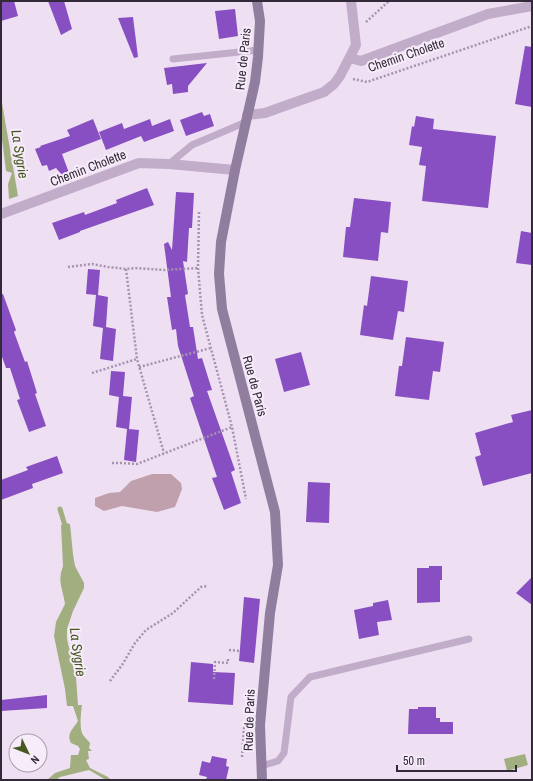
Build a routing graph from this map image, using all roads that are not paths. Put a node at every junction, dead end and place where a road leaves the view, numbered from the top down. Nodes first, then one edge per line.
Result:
1 (258, 1) edge
2 (351, 1) edge
3 (532, 6) edge
4 (258, 50) junction
5 (350, 58) junction
6 (173, 59) dead end
7 (247, 119) junction
8 (169, 164) junction
9 (235, 170) junction
10 (1, 214) edge
11 (469, 639) dead end
12 (261, 766) junction
13 (262, 780) edge

1 - 4 street, Rue de Paris
2 - 5 street
3 - 5 street
4 - 6 lane
4 - 7 street, Rue de Paris
5 - 7 street
7 - 8 lane
7 - 9 street, Rue de Paris
8 - 9 street, Chemin Cholette
8 - 10 street, Chemin Cholette
9 - 12 street, Rue de Paris
11 - 12 lane
12 - 13 street, Rue de Paris

